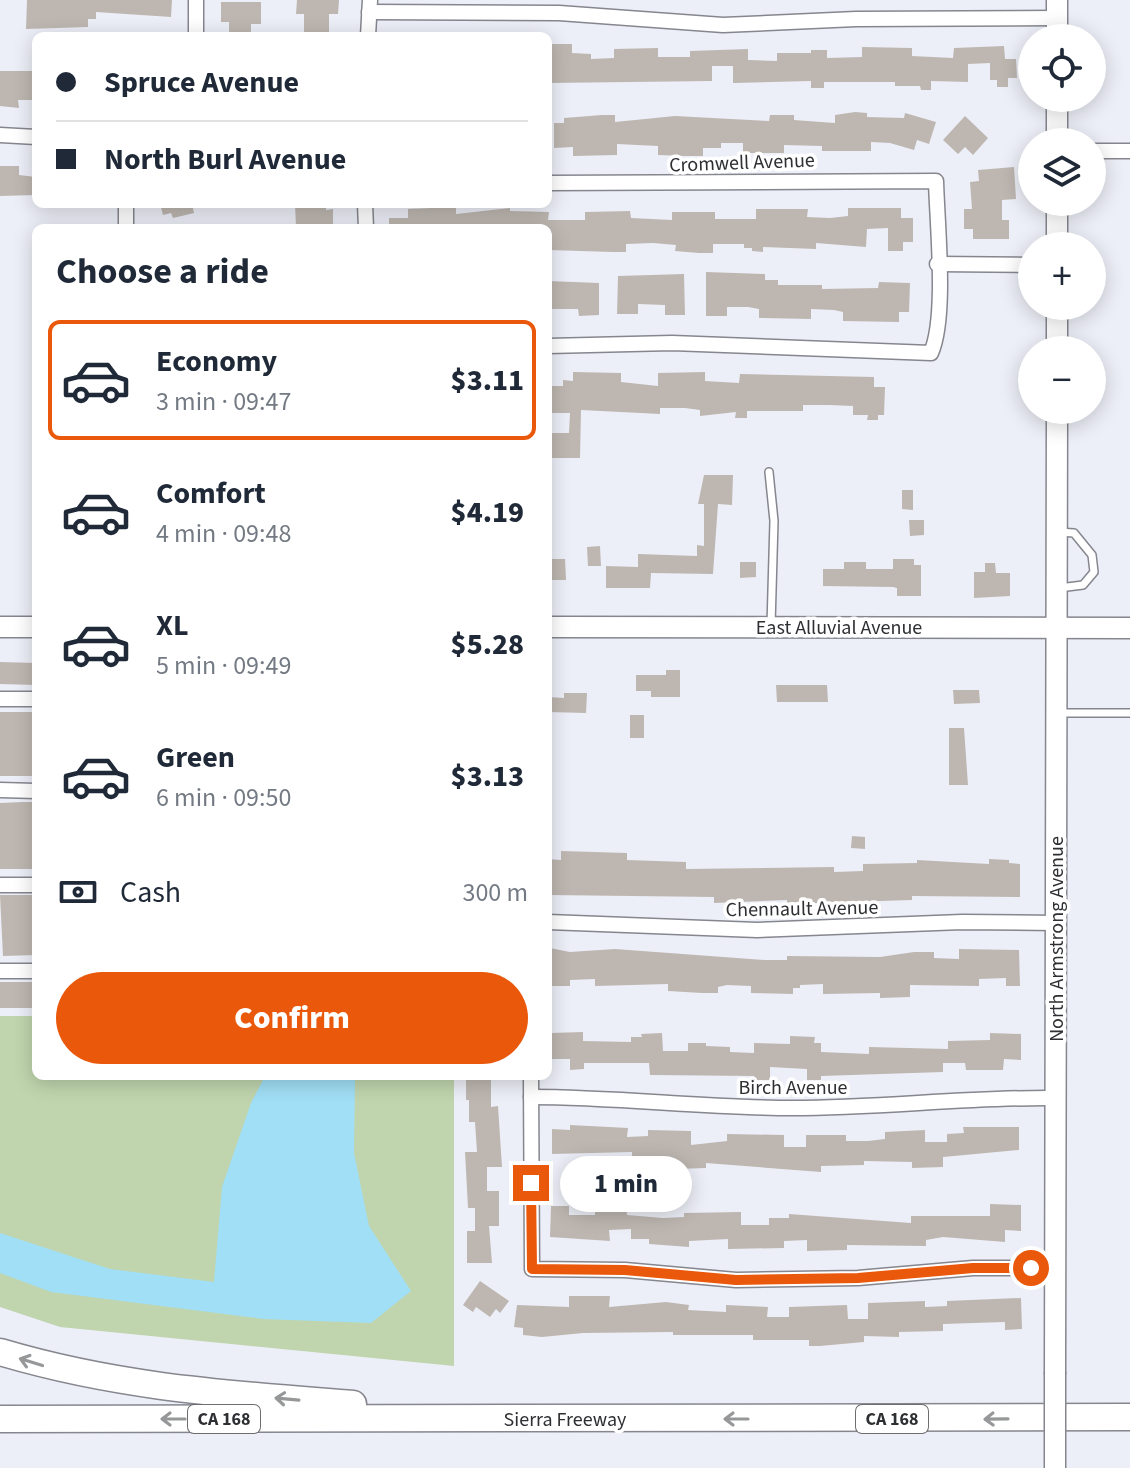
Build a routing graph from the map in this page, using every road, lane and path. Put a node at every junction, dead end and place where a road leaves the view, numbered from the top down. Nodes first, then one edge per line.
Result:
1 (196, 0) edge
2 (370, 6) edge
3 (1057, 19) edge
4 (196, 32) edge
5 (368, 32) edge
6 (0, 135) edge
7 (32, 137) edge
8 (1106, 151) edge
9 (1130, 151) edge
10 (552, 183) edge
11 (937, 264) junction
12 (1018, 265) edge
13 (552, 346) edge
14 (1057, 424) edge
15 (769, 472) dead end
16 (1056, 532) junction
17 (1056, 588) junction
18 (0, 627) edge
19 (32, 627) edge
20 (552, 627) edge
21 (771, 627) junction
22 (1056, 628) junction
23 (1130, 628) edge
24 (0, 699) edge
25 (32, 699) edge
26 (1056, 713) junction
27 (1130, 713) edge
28 (0, 790) edge
29 (32, 791) edge
30 (0, 885) edge
31 (32, 885) edge
32 (552, 922) edge
33 (1056, 923) junction
34 (0, 971) edge
35 (32, 971) edge
36 (531, 1080) edge
37 (531, 1097) junction
38 (1055, 1098) junction
39 (1055, 1268) junction
40 (0, 1352) edge
41 (1130, 1417) edge
42 (0, 1419) edge
43 (447, 1419) junction
44 (1055, 1468) edge

1 - 4 street
2 - 3 street
2 - 5 street
6 - 7 street
8 - 9 street
10 - 11 street, Cromwell Avenue
11 - 12 street
11 - 13 street
14 - 16 street, North Armstrong Avenue
15 - 21 lane
16 - 17 street, North Armstrong Avenue
16 - 17 lane
17 - 22 street, North Armstrong Avenue
18 - 19 street
20 - 21 street, East Alluvial Avenue
21 - 22 street, East Alluvial Avenue
22 - 23 street, East Alluvial Avenue
22 - 26 street, North Armstrong Avenue
24 - 25 street
26 - 27 lane
26 - 33 street, North Armstrong Avenue
28 - 29 street
30 - 31 street
32 - 33 street, Chennault Avenue
33 - 38 street, North Armstrong Avenue
34 - 35 street
36 - 37 street
37 - 38 street, Birch Avenue
37 - 39 street
38 - 39 street, North Armstrong Avenue
39 - 44 street, North Armstrong Avenue, bridge
43 -> 40 highway
41 -> 43 highway, Sierra Freeway / CA 168
43 -> 42 highway, Sierra Freeway / CA 168

